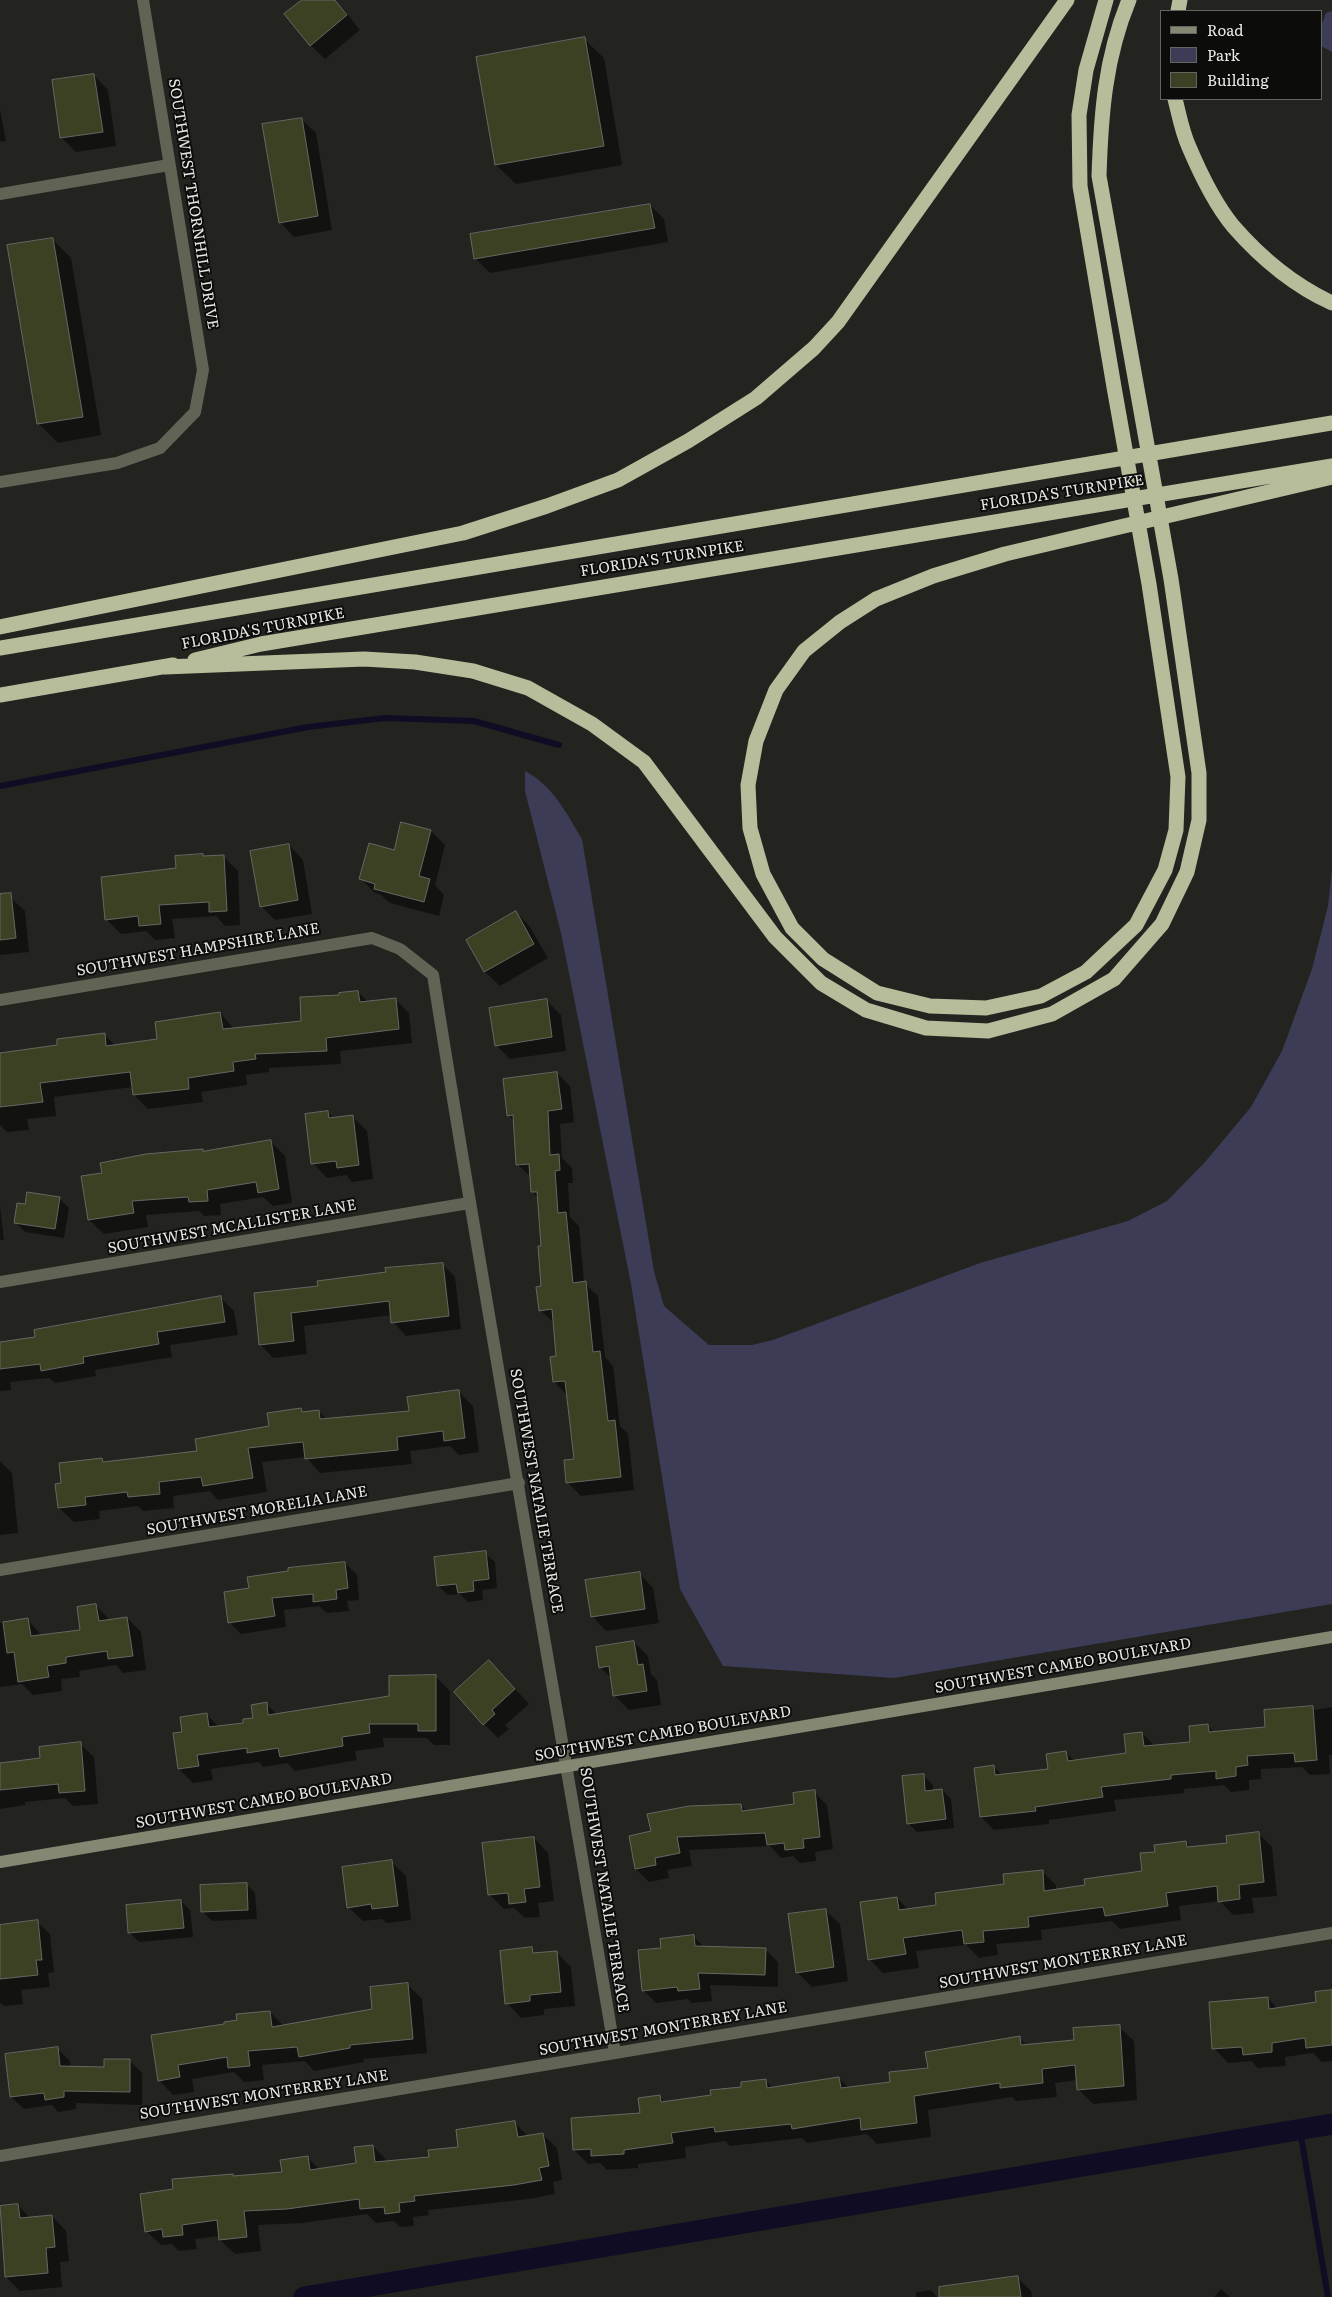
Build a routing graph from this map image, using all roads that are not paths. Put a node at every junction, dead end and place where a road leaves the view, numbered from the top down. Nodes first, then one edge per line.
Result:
1 (143, 0) edge
2 (1068, 0) edge
3 (1106, 0) edge
4 (1129, 0) edge
5 (1175, 100) edge
6 (169, 166) junction
7 (0, 194) edge
8 (1332, 303) edge
9 (1332, 423) edge
10 (1332, 466) edge
11 (1332, 476) edge
12 (0, 482) edge
13 (0, 626) edge
14 (0, 648) edge
15 (165, 667) junction
16 (0, 695) edge
17 (400, 949) joint
18 (0, 1000) edge
19 (469, 1203) junction
20 (0, 1282) edge
21 (519, 1483) junction
22 (0, 1570) edge
23 (1332, 1638) edge
24 (567, 1766) junction
25 (0, 1862) edge
26 (1332, 1933) edge
27 (615, 2053) junction
28 (0, 2156) edge

1 - 6 street, SOUTHWEST THORNHILL DRIVE
2 - 13 highway
3 - 11 highway
4 - 15 highway
5 - 8 highway
6 - 7 street
6 - 12 street, SOUTHWEST THORNHILL DRIVE
9 - 14 highway, FLORIDA'S TURNPIKE
10 - 15 highway, FLORIDA'S TURNPIKE
15 - 16 highway, FLORIDA'S TURNPIKE
17 - 18 street, SOUTHWEST HAMPSHIRE LANE
17 - 19 street, SOUTHWEST NATALIE TERRACE
19 - 20 street, SOUTHWEST MCALLISTER LANE
19 - 21 street, SOUTHWEST NATALIE TERRACE
21 - 22 street, SOUTHWEST MORELIA LANE
21 - 24 street, SOUTHWEST NATALIE TERRACE
23 - 24 street, SOUTHWEST CAMEO BOULEVARD
24 - 25 street, SOUTHWEST CAMEO BOULEVARD
24 - 27 street, SOUTHWEST NATALIE TERRACE
26 - 27 street, SOUTHWEST MONTERREY LANE
27 - 28 street, SOUTHWEST MONTERREY LANE

